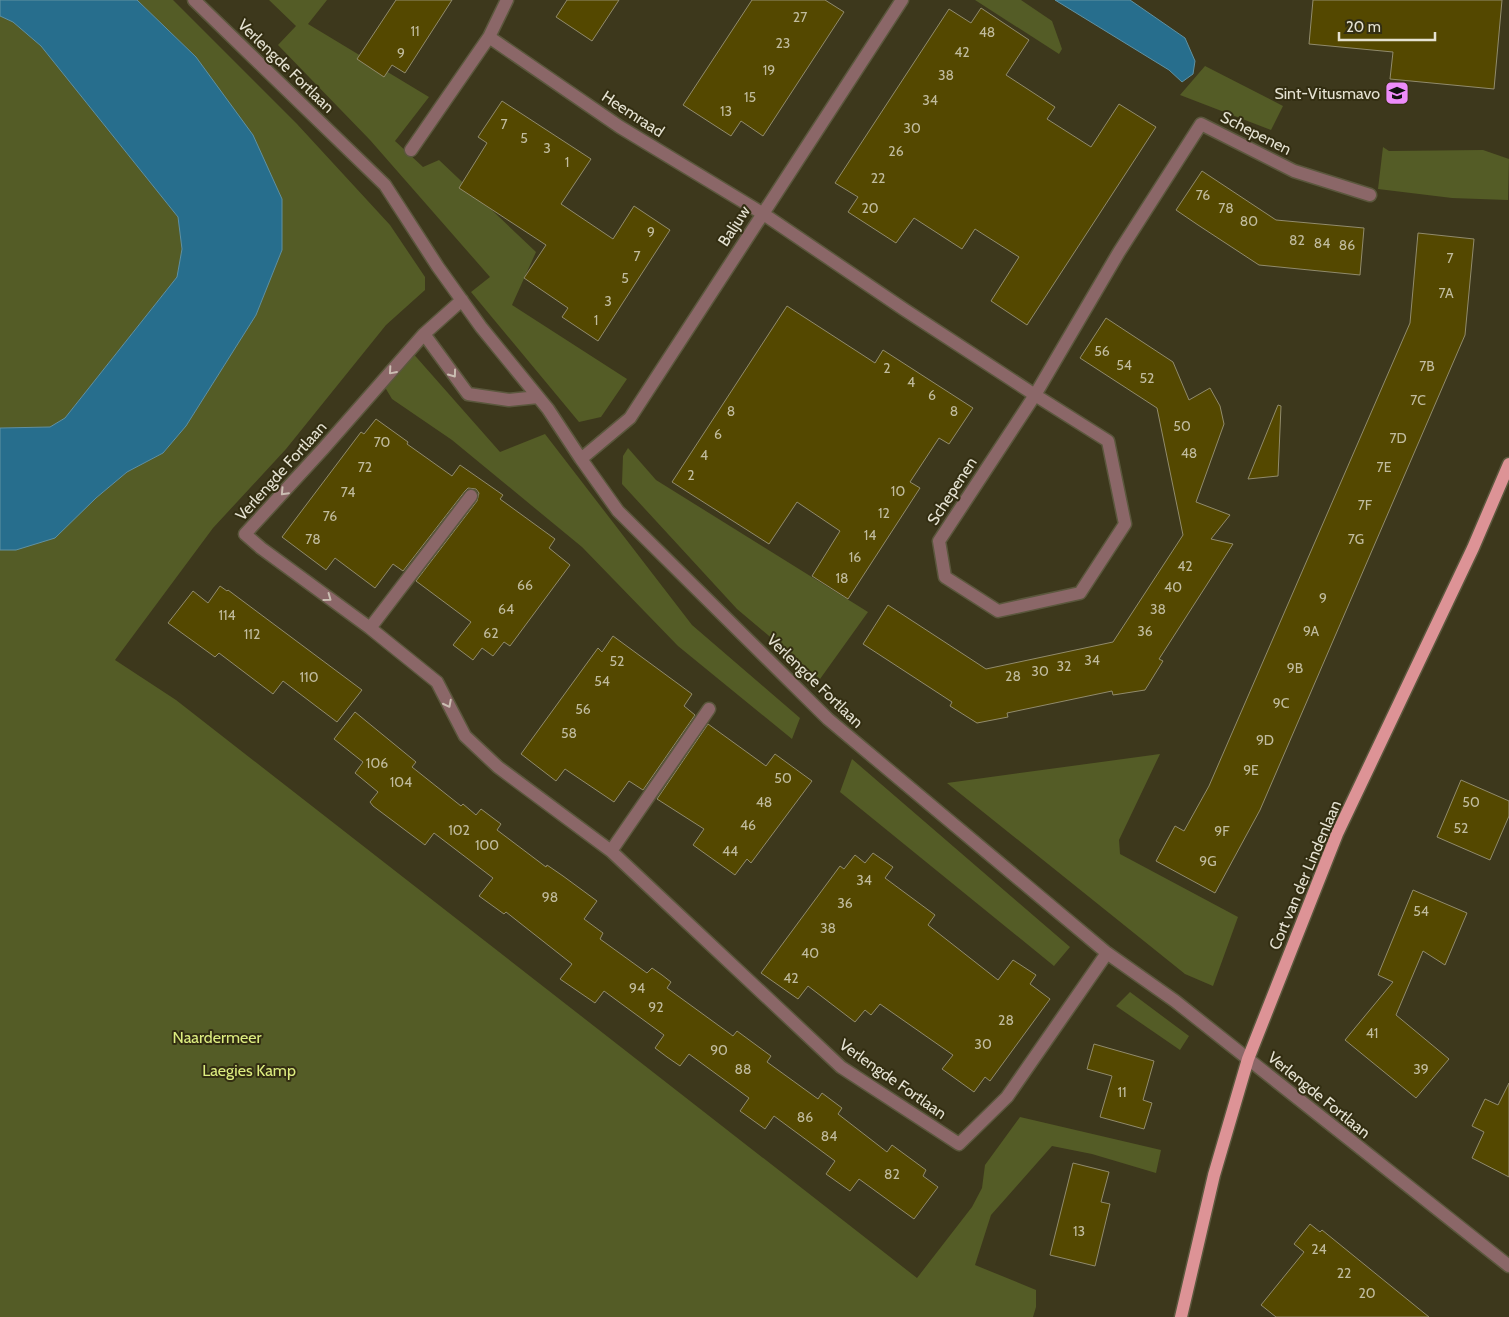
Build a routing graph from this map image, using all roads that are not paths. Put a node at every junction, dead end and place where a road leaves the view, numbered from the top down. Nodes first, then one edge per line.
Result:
1 (194, 0) edge
2 (507, 0) edge
3 (902, 0) edge
4 (489, 37) junction
5 (412, 150) dead end
6 (1370, 196) dead end
7 (762, 213) junction
8 (462, 300) junction
9 (424, 334) junction
10 (1035, 395) junction
11 (538, 397) junction
12 (581, 459) junction
13 (1509, 464) edge
14 (471, 496) dead end
15 (370, 628) junction
16 (709, 709) dead end
17 (611, 852) junction
18 (1107, 953) junction
19 (1248, 1059) junction
20 (1509, 1266) edge
21 (1181, 1317) edge

1 - 8 street, Verlengde Fortlaan
2 - 4 street
3 - 7 street, Baljuw
4 - 5 street
4 - 7 street, Heemraad
6 - 10 street, Schepenen
7 - 10 street, Schepenen
7 - 12 street, Baljuw
8 - 9 street, Verlengde Fortlaan
8 - 11 street, Verlengde Fortlaan
9 -> 11 street
9 -> 15 street, Verlengde Fortlaan
10 - 10 street, Schepenen
11 - 12 street, Verlengde Fortlaan
12 - 18 street, Verlengde Fortlaan
13 - 19 main road, Cort van der Lindenlaan
14 - 15 street
15 -> 17 street, Verlengde Fortlaan
16 - 17 street
17 - 18 street, Verlengde Fortlaan
18 - 19 street, Verlengde Fortlaan
19 - 20 street, Verlengde Fortlaan
19 - 21 main road, Cort van der Lindenlaan

